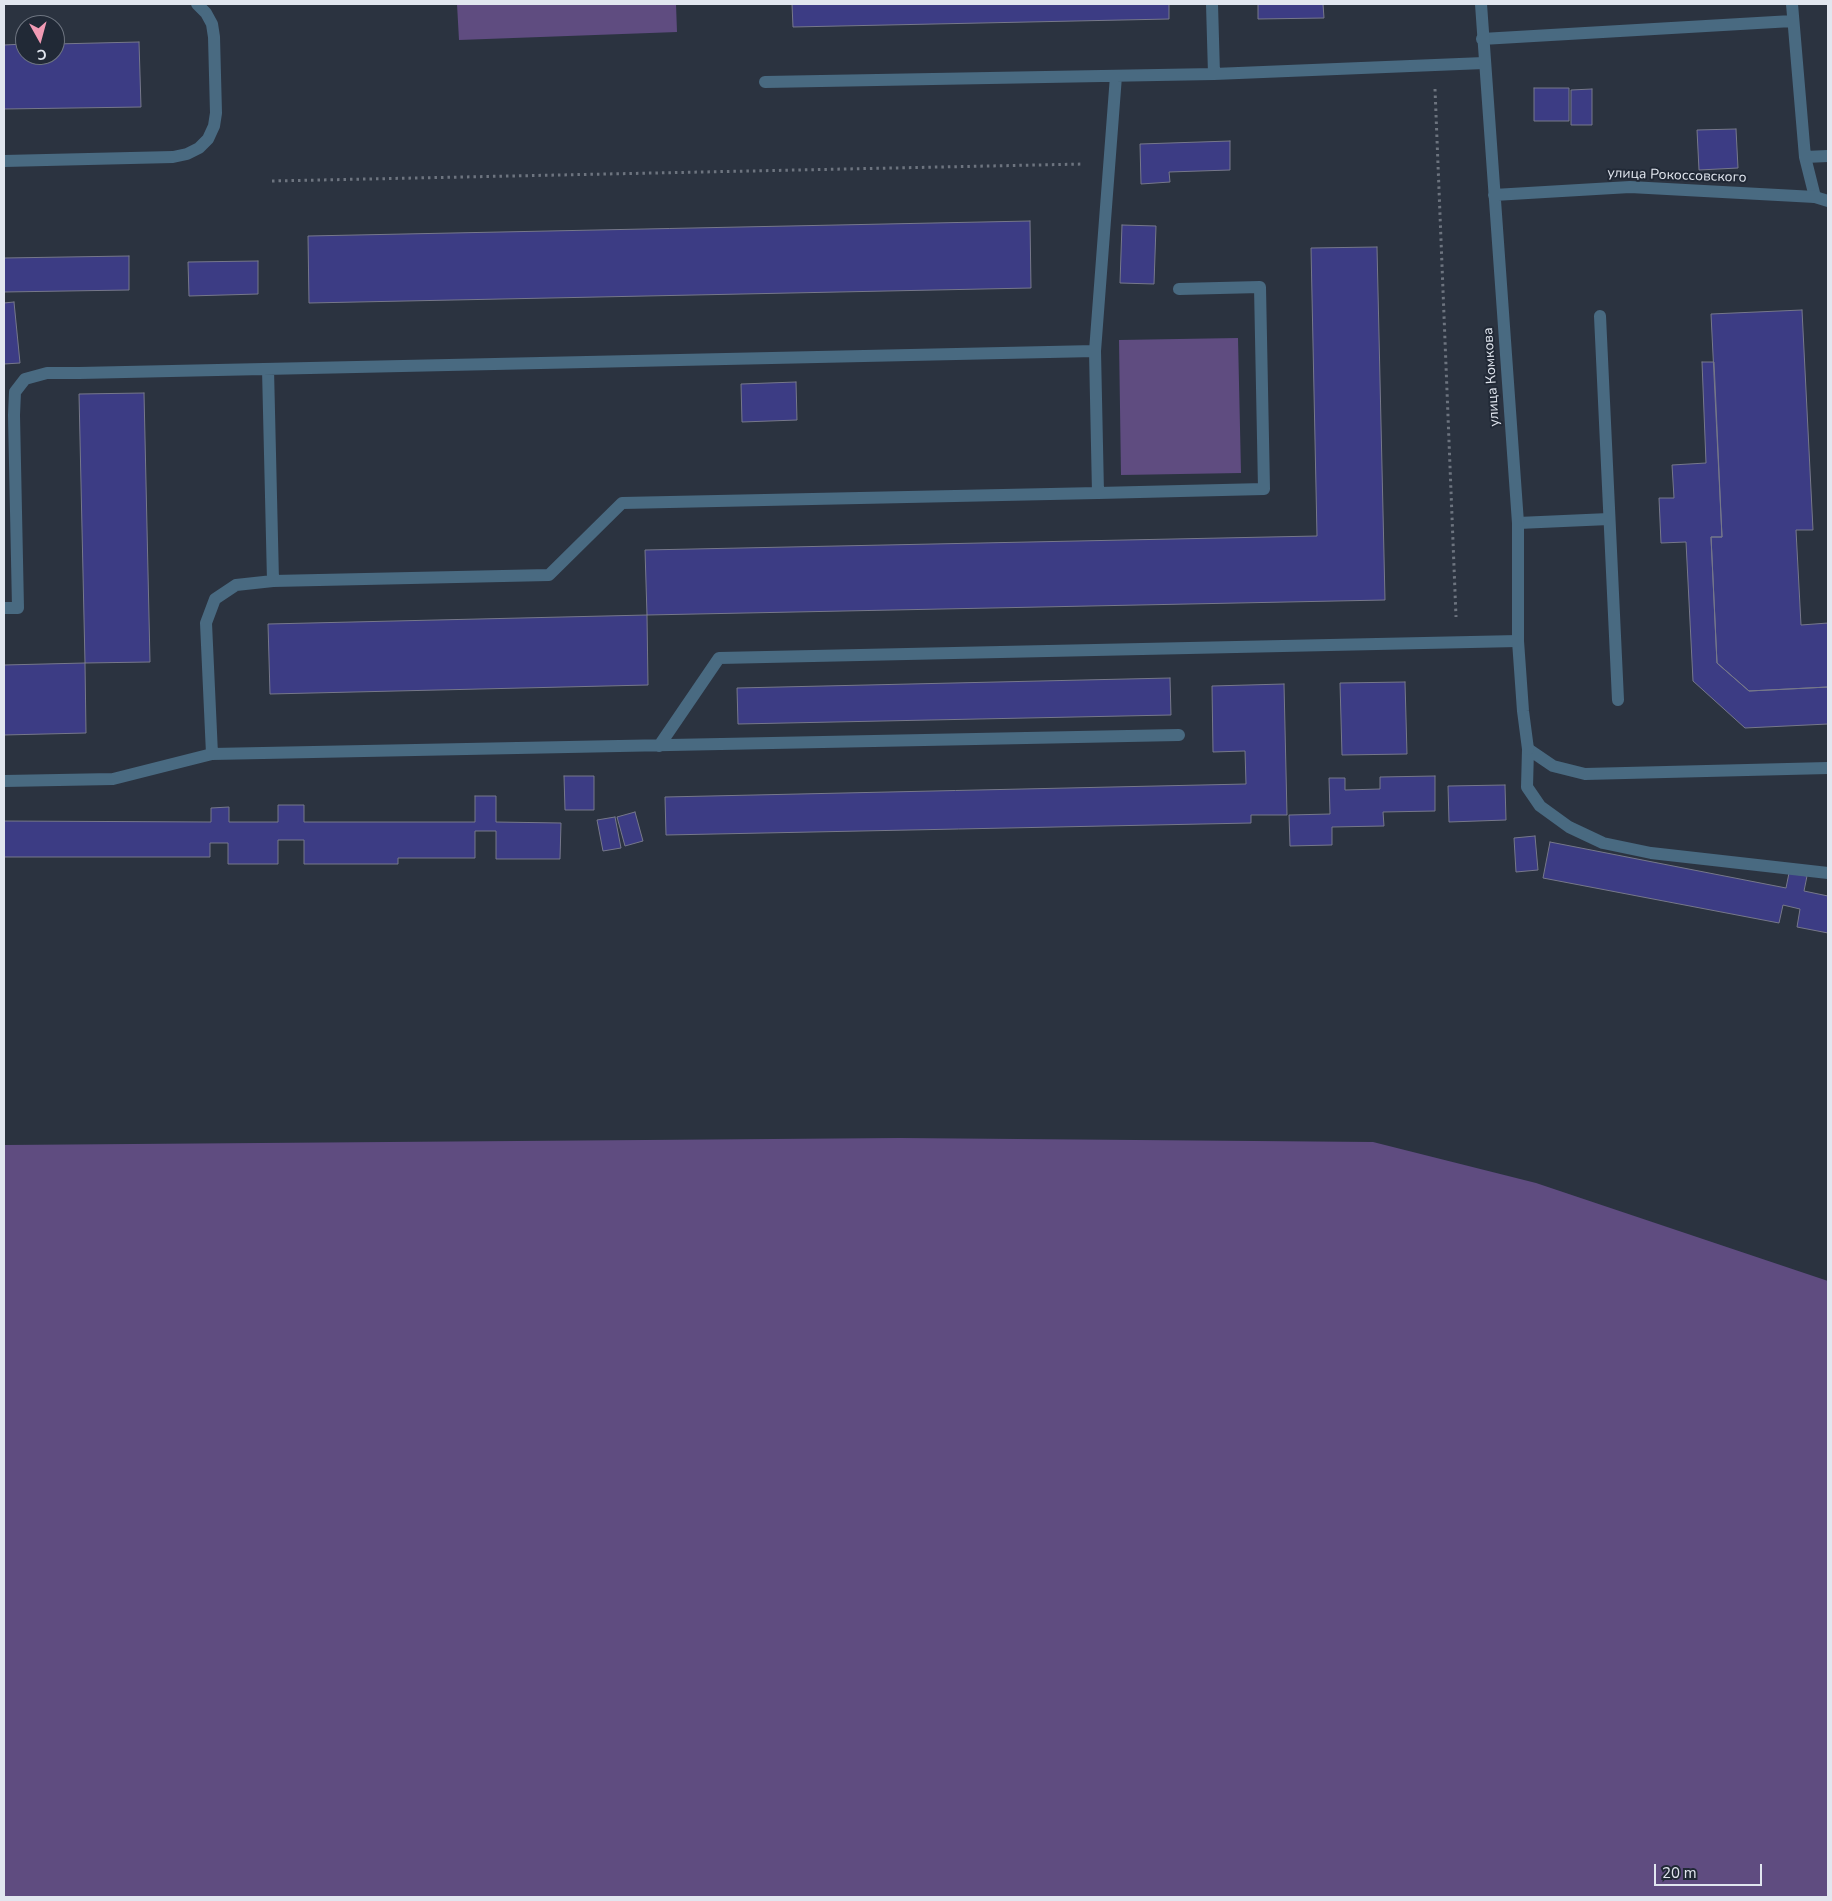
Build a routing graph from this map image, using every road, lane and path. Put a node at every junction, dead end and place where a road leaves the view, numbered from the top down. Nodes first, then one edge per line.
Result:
1 (197, 4) edge
2 (1212, 4) edge
3 (1481, 4) edge
4 (1792, 4) edge
5 (1792, 21) junction
6 (1482, 39) junction
7 (1484, 64) junction
8 (1434, 65) junction
9 (1214, 74) junction
10 (1116, 76) junction
11 (765, 82) dead end
12 (1828, 156) edge
13 (1805, 157) junction
14 (4, 161) edge
15 (1109, 163) junction
16 (272, 181) dead end
17 (1494, 195) junction
18 (1815, 198) junction
19 (1828, 201) edge
20 (1179, 290) dead end
21 (1600, 316) dead end
22 (1095, 351) junction
23 (268, 369) junction
24 (9, 415) edge
25 (1098, 493) junction
26 (1609, 519) junction
27 (1518, 523) junction
28 (273, 581) junction
29 (4, 608) edge
30 (1518, 641) junction
31 (1457, 643) junction
32 (1618, 700) dead end
33 (1180, 735) dead end
34 (659, 746) junction
35 (1528, 749) junction
36 (212, 754) junction
37 (1828, 768) edge
38 (4, 781) edge
39 (1828, 873) edge

1 - 14 street
2 - 9 street
3 - 6 street, улица Комкова
4 - 5 street
5 - 6 street
5 - 13 street
6 - 7 street, улица Комкова
7 - 8 street
7 - 17 street, улица Комкова
8 - 9 street
8 - 31 path
9 - 10 street
10 - 11 street
10 - 15 street
12 - 13 street
13 - 18 street
15 - 16 path
15 - 22 street
17 - 18 street, улица Рокоссовского
17 - 27 street, улица Комкова
18 - 19 street, улица Рокоссовского
20 - 25 street
21 - 26 street
22 - 23 street
22 - 25 street
23 - 24 street
23 - 28 street
24 - 29 street
25 - 28 street
26 - 27 street
26 - 32 street
27 - 30 street, улица Комкова
28 - 36 street
30 - 31 street
30 - 35 street, улица Комкова
31 - 34 street
33 - 34 street
34 - 36 street
35 - 37 street
35 - 39 street, улица Комкова
36 - 38 street

